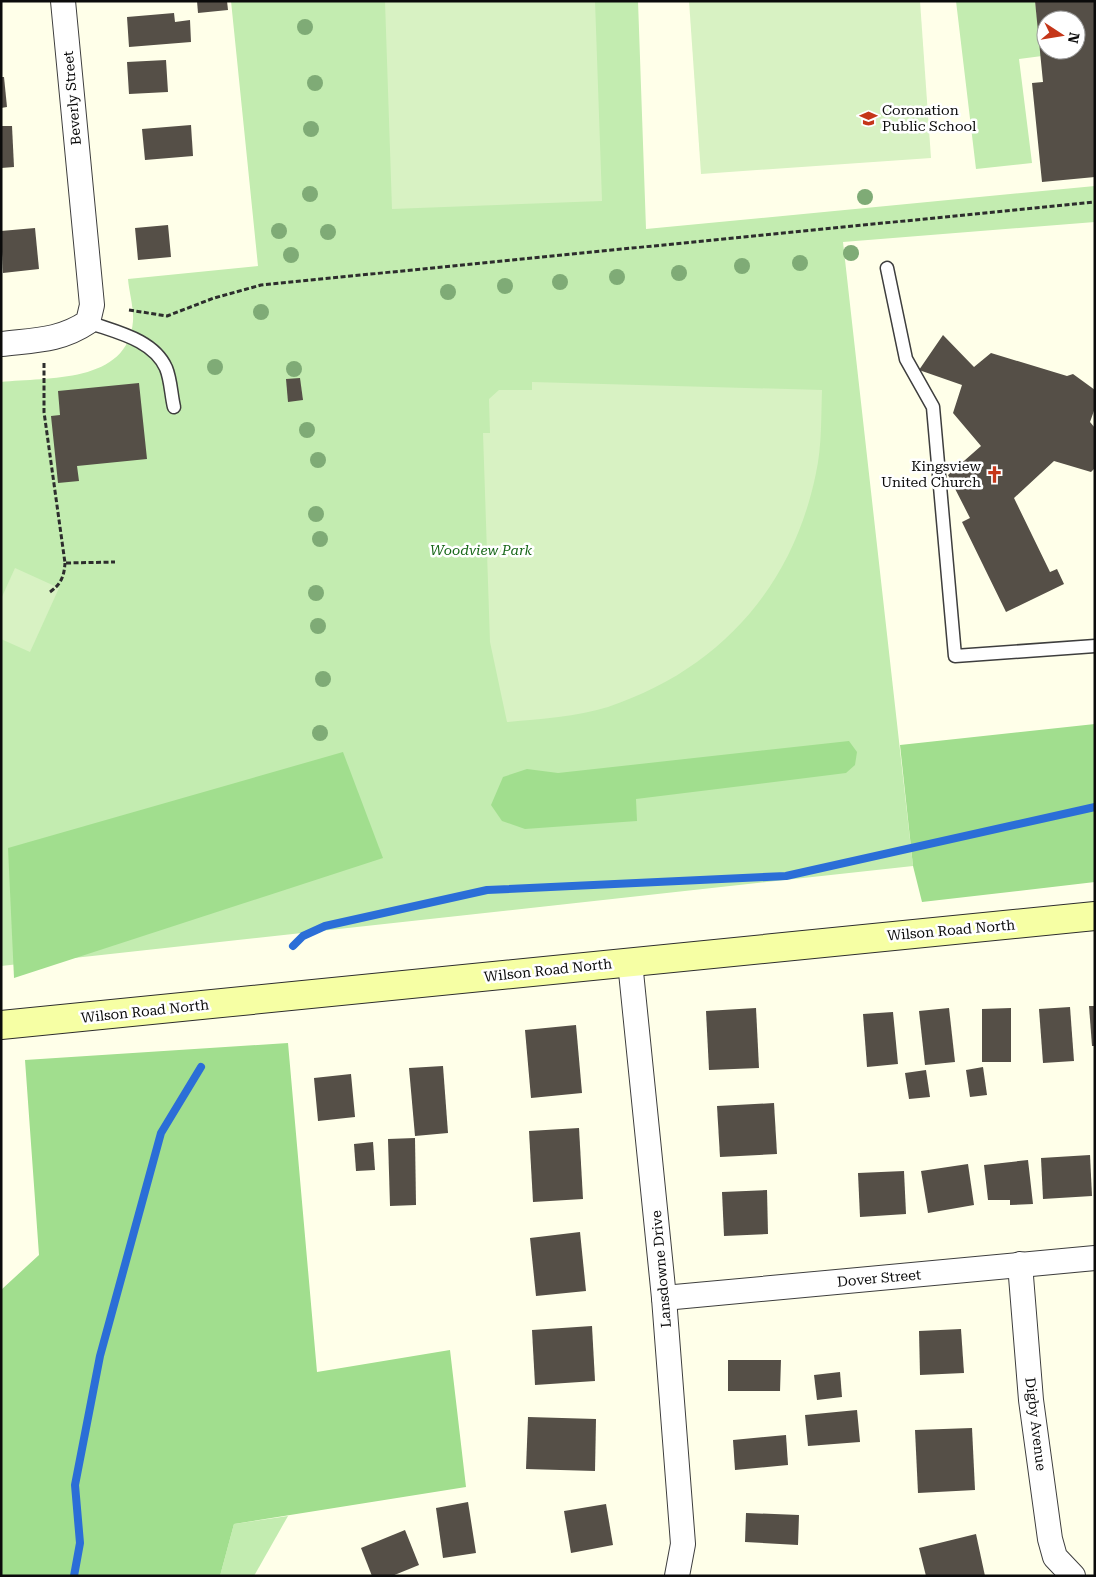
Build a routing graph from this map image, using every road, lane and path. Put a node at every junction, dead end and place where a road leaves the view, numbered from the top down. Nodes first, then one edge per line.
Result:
1 (63, 1) edge
2 (1095, 202) edge
3 (887, 268) dead end
4 (128, 310) dead end
5 (88, 322) junction
6 (1, 344) edge
7 (45, 374) dead end
8 (174, 406) dead end
9 (115, 562) dead end
10 (65, 563) junction
11 (50, 592) dead end
12 (1095, 646) edge
13 (1095, 916) edge
14 (630, 962) junction
15 (1, 1025) edge
16 (1095, 1258) edge
17 (1020, 1264) junction
18 (664, 1298) junction
19 (677, 1576) edge
20 (1073, 1576) edge

1 - 5 street, Beverly Street
2 - 4 path
3 - 12 lane
5 - 6 street
5 - 8 lane
7 - 10 path
9 - 10 path
10 - 11 path
13 - 14 main road, Wilson Road North
14 - 15 main road, Wilson Road North
14 - 18 street, Lansdowne Drive
16 - 17 street, Dover Street
17 - 18 street, Dover Street
17 - 20 street, Digby Avenue
18 - 19 street, Lansdowne Drive

